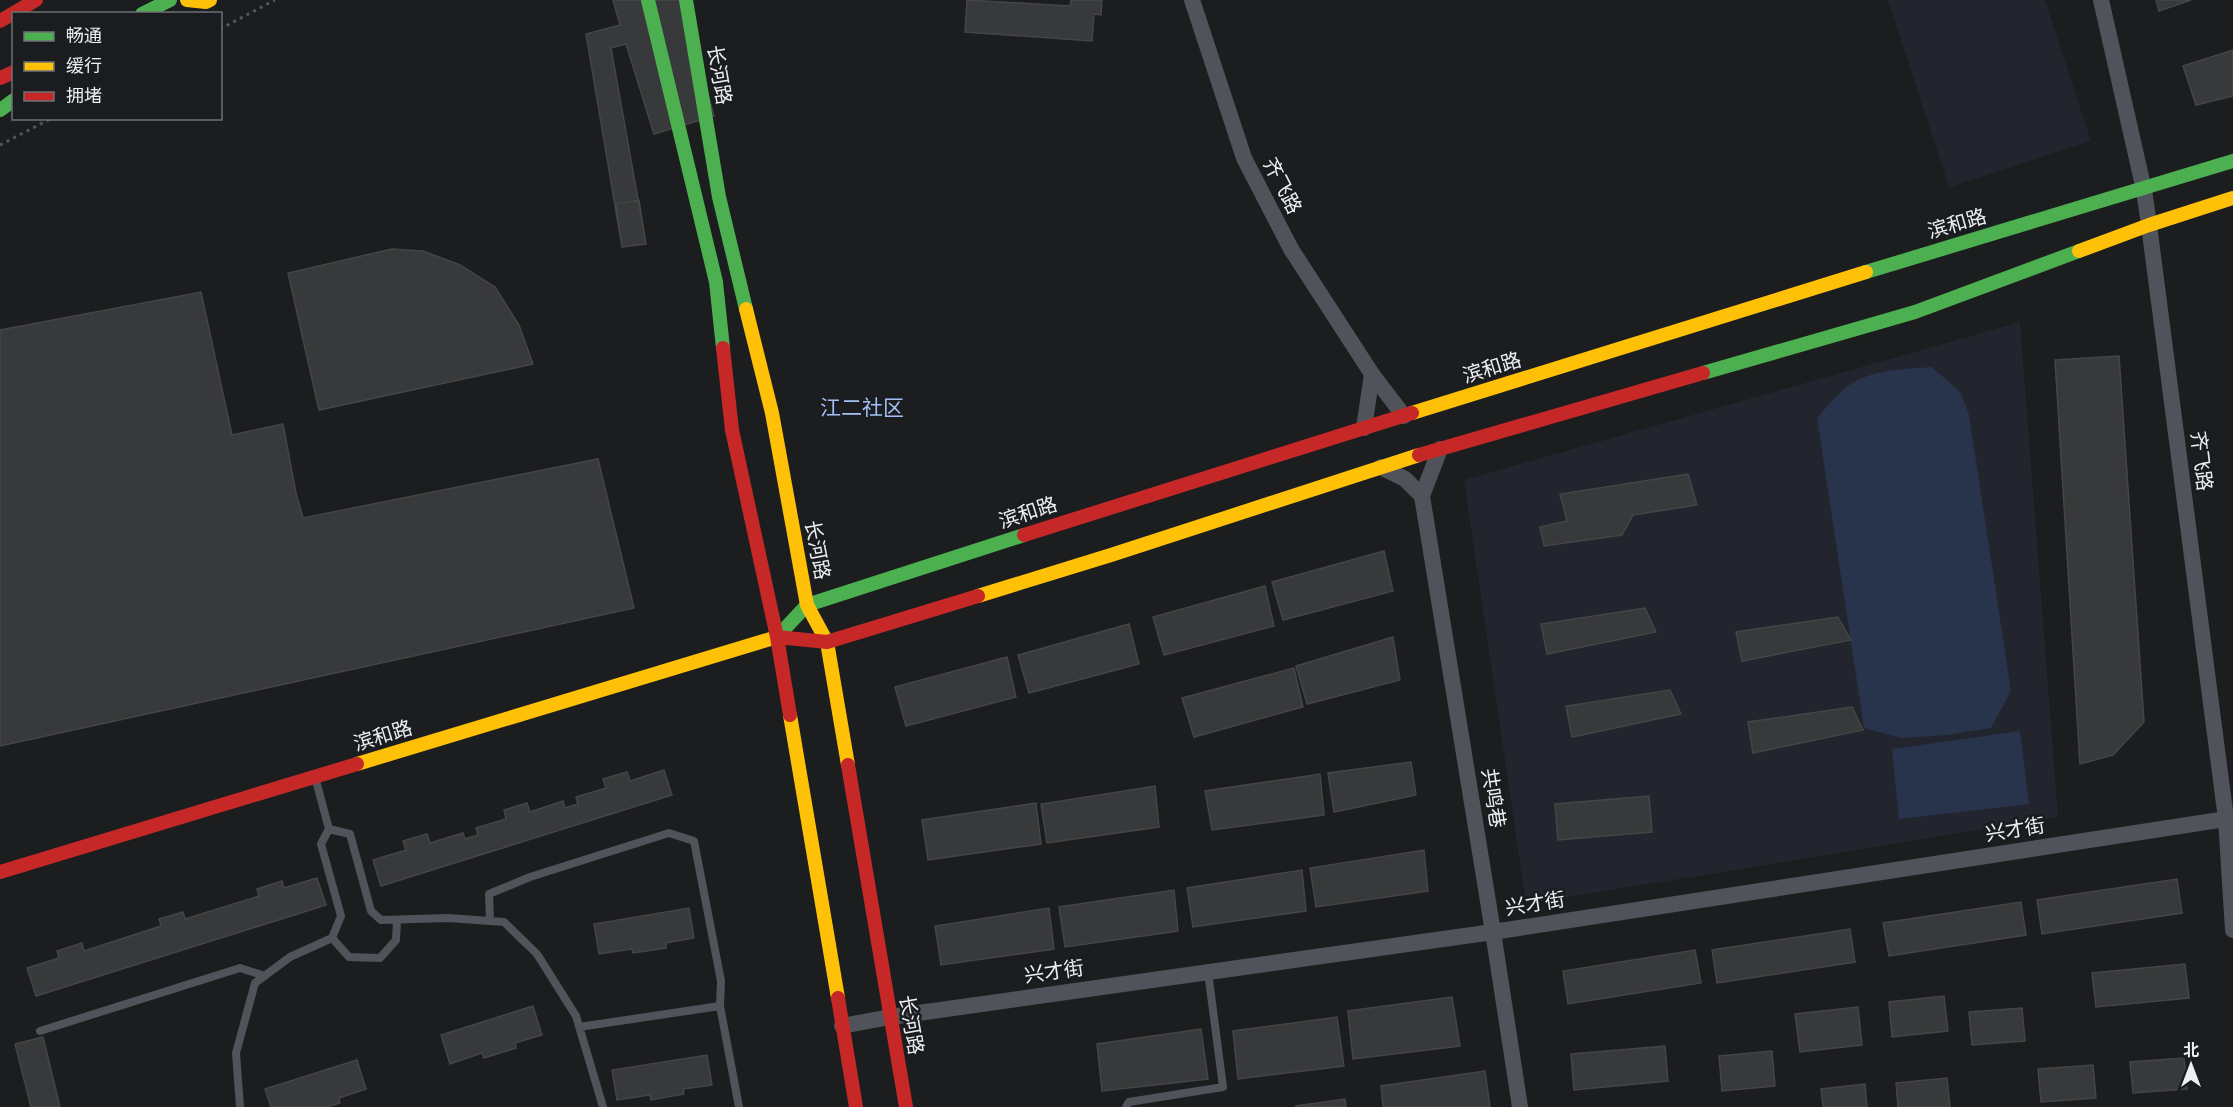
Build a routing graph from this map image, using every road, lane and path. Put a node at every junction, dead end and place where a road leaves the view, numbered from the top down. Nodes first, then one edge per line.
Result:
1 (13, 0) edge
2 (36, 0) edge
3 (170, 0) edge
4 (187, 0) edge
5 (210, 0) edge
6 (275, 0) edge
7 (648, 0) edge
8 (686, 0) edge
9 (1192, 0) edge
10 (2101, 0) edge
11 (0, 5) edge
12 (15, 12) edge
13 (146, 12) edge
14 (222, 28) edge
15 (48, 120) edge
16 (0, 145) edge
17 (2233, 161) edge
18 (2144, 190) junction
19 (2233, 198) edge
20 (2149, 225) junction
21 (1372, 374) junction
22 (1404, 416) junction
23 (1364, 428) junction
24 (1440, 449) junction
25 (1381, 467) junction
26 (1422, 496) junction
27 (807, 605) junction
28 (777, 637) junction
29 (827, 642) junction
30 (315, 777) junction
31 (2230, 818) edge
32 (329, 829) junction
33 (0, 872) edge
34 (397, 921) junction
35 (490, 921) junction
36 (2233, 930) edge
37 (1493, 932) junction
38 (332, 938) junction
39 (1208, 972) junction
40 (266, 976) junction
41 (720, 1006) junction
42 (890, 1017) junction
43 (842, 1026) junction
44 (579, 1027) junction
45 (40, 1031) dead end
46 (240, 1107) edge
47 (603, 1107) edge
48 (739, 1107) edge
49 (856, 1107) edge
50 (906, 1107) edge
51 (1126, 1107) edge
52 (1520, 1107) edge

1 - 11 main road
2 - 12 main road
3 - 13 main road
4 - 5 main road
6 - 14 path
7 - 28 main road
8 - 27 main road, 长河路
9 - 21 street, 齐飞路
10 - 18 street, 齐飞路
15 - 16 path
17 - 18 main road, 滨和路
18 - 20 street, 齐飞路
18 - 22 main road, 滨和路
19 - 20 main road, 滨和路
20 - 24 main road, 滨和路
20 - 31 street, 齐飞路
21 - 22 street, 齐飞路
21 - 23 street
22 - 23 main road, 滨和路
23 - 27 main road, 滨和路
24 - 25 main road, 滨和路
24 - 26 street
25 - 26 street
25 - 29 main road, 滨和路
26 - 37 street, 共鸣巷
27 - 28 main road, 滨和路
27 - 29 main road, 长河路
28 - 29 main road, 滨和路
28 - 30 main road, 滨和路
28 - 43 main road
29 - 42 main road, 长河路
30 - 32 lane
30 - 33 main road, 滨和路
31 - 36 street, 齐飞路
31 - 37 street, 兴才街
32 - 34 lane
32 - 38 lane
34 - 35 lane
34 - 38 lane
35 - 41 lane
35 - 44 lane
37 - 39 street, 兴才街
37 - 52 street, 共鸣巷
38 - 40 lane
39 - 42 street, 兴才街
39 - 51 lane
40 - 45 lane
40 - 46 lane
41 - 44 lane
41 - 48 lane
42 - 43 street, 兴才街
42 - 50 main road, 长河路
43 - 49 main road
44 - 47 lane

